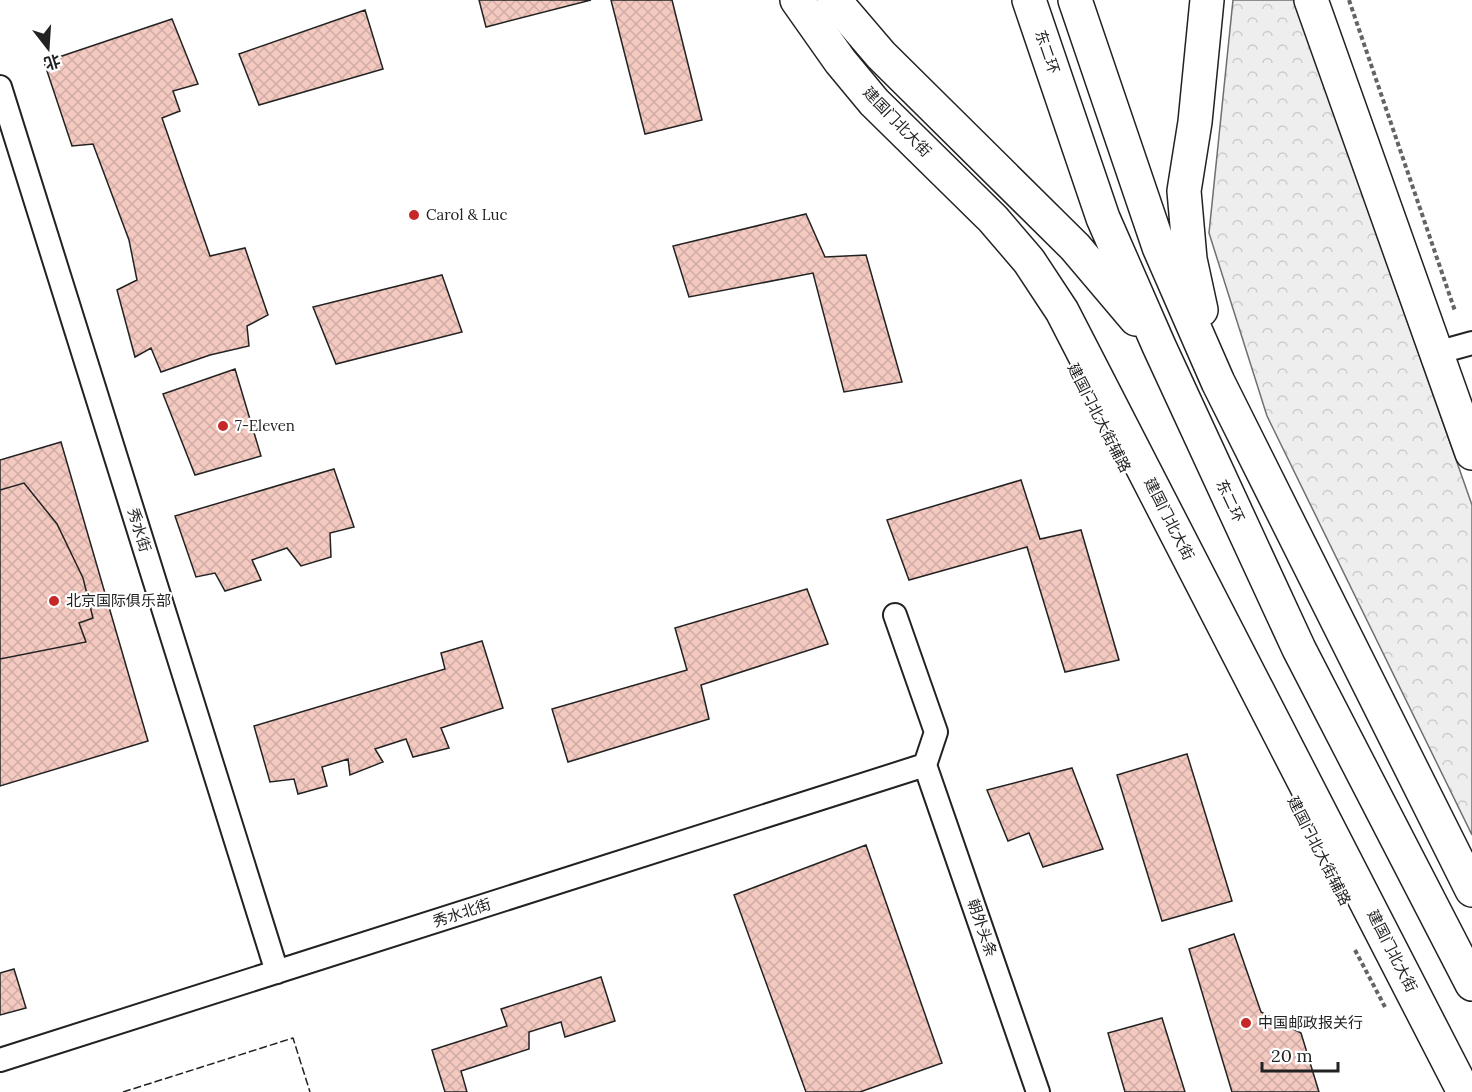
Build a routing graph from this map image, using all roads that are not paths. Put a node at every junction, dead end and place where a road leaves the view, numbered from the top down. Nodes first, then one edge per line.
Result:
1 (797, 0) edge
2 (834, 0) edge
3 (1029, 0) edge
4 (1075, 0) edge
5 (1207, 0) edge
6 (1311, 0) edge
7 (0, 87) edge
8 (1159, 346) junction
9 (1458, 347) edge
10 (1218, 382) junction
11 (1472, 453) edge
12 (896, 615) dead end
13 (925, 765) junction
14 (1472, 890) edge
15 (277, 972) junction
16 (1472, 984) edge
17 (0, 1060) edge
18 (1038, 1092) edge
19 (1464, 1092) edge

1 - 19 main road, 建国门北大街
2 - 8 main road
3 - 8 main road, 东二环
4 - 10 main road
5 - 10 main road
6 - 9 main road
7 - 15 street, 秀水街
8 - 16 main road, 东二环
9 - 11 main road
10 - 14 main road
12 - 13 street
13 - 15 street, 秀水北街
13 - 18 street, 朝外头条
15 - 17 street, 秀水北街

